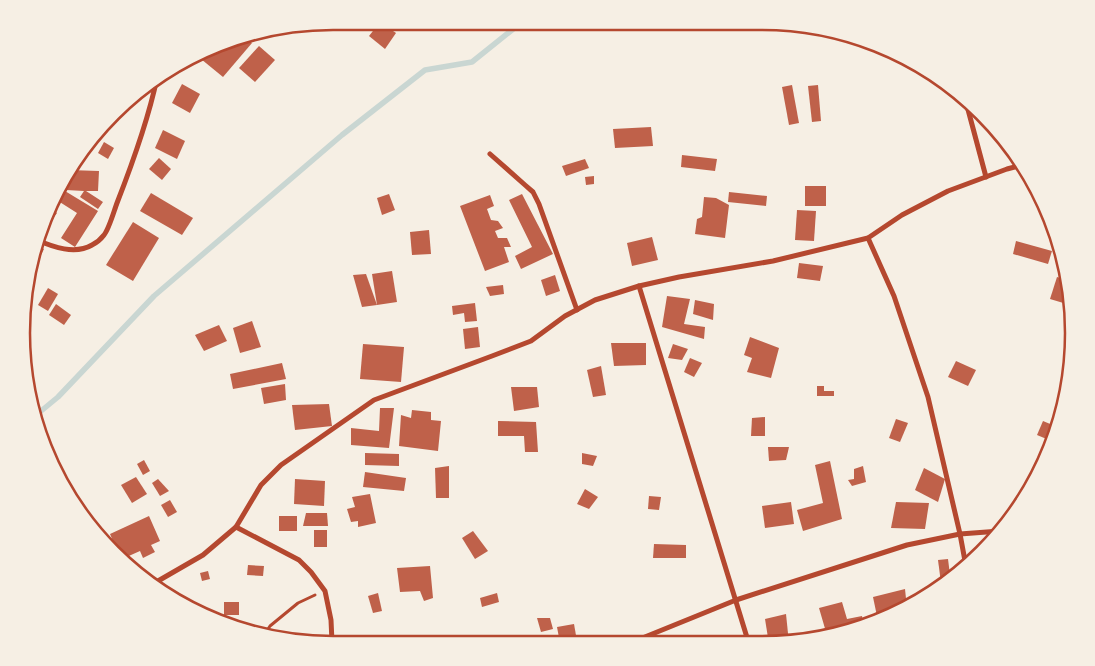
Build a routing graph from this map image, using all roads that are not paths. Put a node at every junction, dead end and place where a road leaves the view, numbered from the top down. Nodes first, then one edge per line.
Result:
1 (155, 88) edge
2 (969, 112) edge
3 (490, 154) dead end
4 (1015, 167) edge
5 (986, 177) junction
6 (868, 238) junction
7 (44, 243) edge
8 (639, 286) junction
9 (577, 310) junction
10 (236, 527) junction
11 (991, 531) edge
12 (960, 534) junction
13 (965, 558) edge
14 (159, 580) edge
15 (736, 600) junction
16 (332, 636) edge
17 (649, 636) edge
18 (747, 636) edge

1 - 7 street
2 - 5 street
3 - 9 street
4 - 5 street
5 - 6 street
6 - 8 street
6 - 12 street
8 - 9 street
8 - 15 street
9 - 10 street
10 - 14 street
10 - 16 street
11 - 12 street
12 - 13 street
12 - 15 street
15 - 17 street
15 - 18 street

